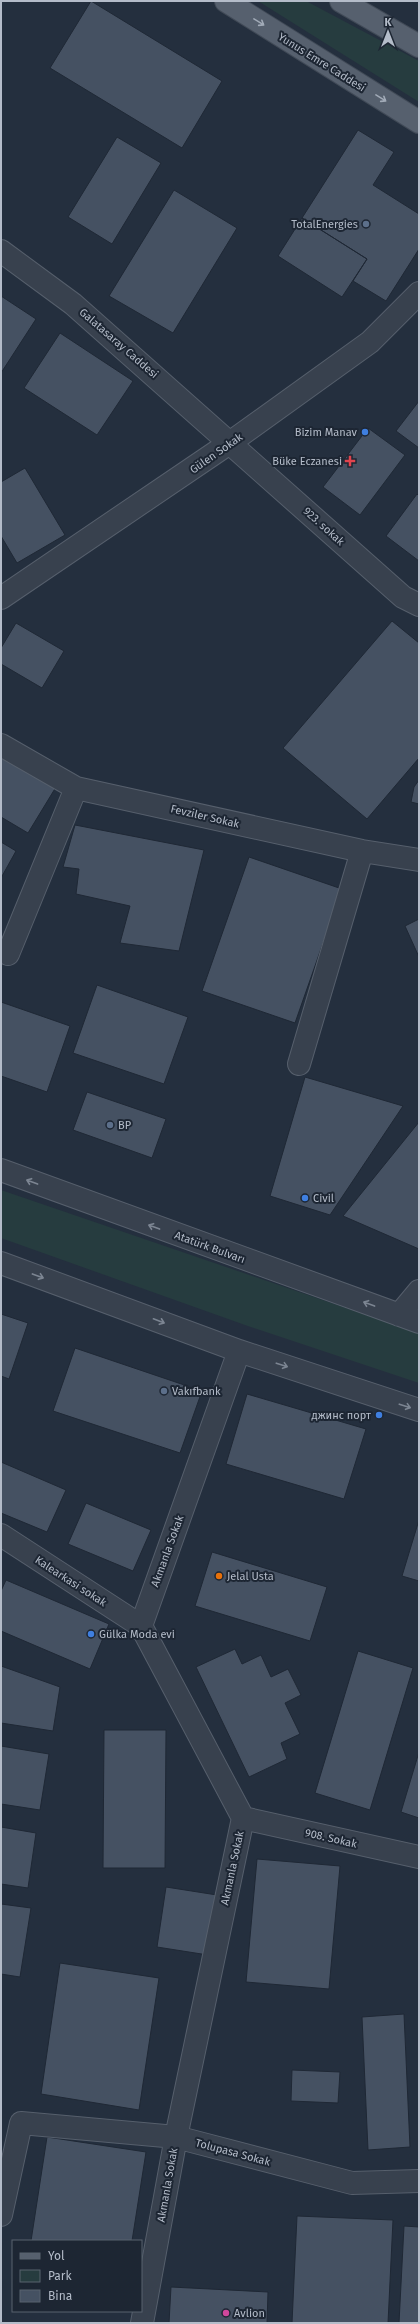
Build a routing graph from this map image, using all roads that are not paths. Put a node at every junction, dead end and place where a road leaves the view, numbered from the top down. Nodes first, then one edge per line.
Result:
1 (226, 1) edge
2 (341, 1) edge
3 (419, 46) edge
4 (419, 122) edge
5 (1, 251) edge
6 (419, 293) edge
7 (231, 442) junction
8 (1, 598) edge
9 (419, 604) edge
10 (1, 745) edge
11 (76, 788) junction
12 (362, 851) junction
13 (419, 860) edge
14 (8, 954) dead end
15 (299, 1064) dead end
16 (1, 1170) edge
17 (1, 1263) edge
18 (419, 1291) edge
19 (409, 1318) edge
20 (239, 1351) junction
21 (419, 1410) edge
22 (1, 1535) edge
23 (141, 1626) junction
24 (243, 1818) junction
25 (419, 1857) edge
26 (176, 2137) junction
27 (419, 2181) edge
28 (1, 2214) edge
29 (142, 2323) edge

1 -> 4 main road, Yunus Emre Caddesi
2 - 3 main road
5 - 7 street, Galatasaray Caddesi
6 - 7 street, Gülen Sokak
7 - 8 street, Gülen Sokak
7 - 9 street, 923. sokak
10 - 11 street, Fevziler Sokak
11 - 12 street, Fevziler Sokak
11 - 14 street
12 - 13 street, Fevziler Sokak
12 - 15 street
19 -> 16 street, Atatürk Bulvarı
17 -> 20 street
18 - 19 street
20 -> 21 street
20 - 23 street, Akmanla Sokak
22 - 23 street, Kalearkasi sokak
23 - 24 street, Akmanla Sokak
24 - 25 street, 908. Sokak
24 - 26 street, Akmanla Sokak
26 - 27 street, Tolupasa Sokak
26 - 28 street, Tolupasa Sokak
26 - 29 street, Akmanla Sokak

